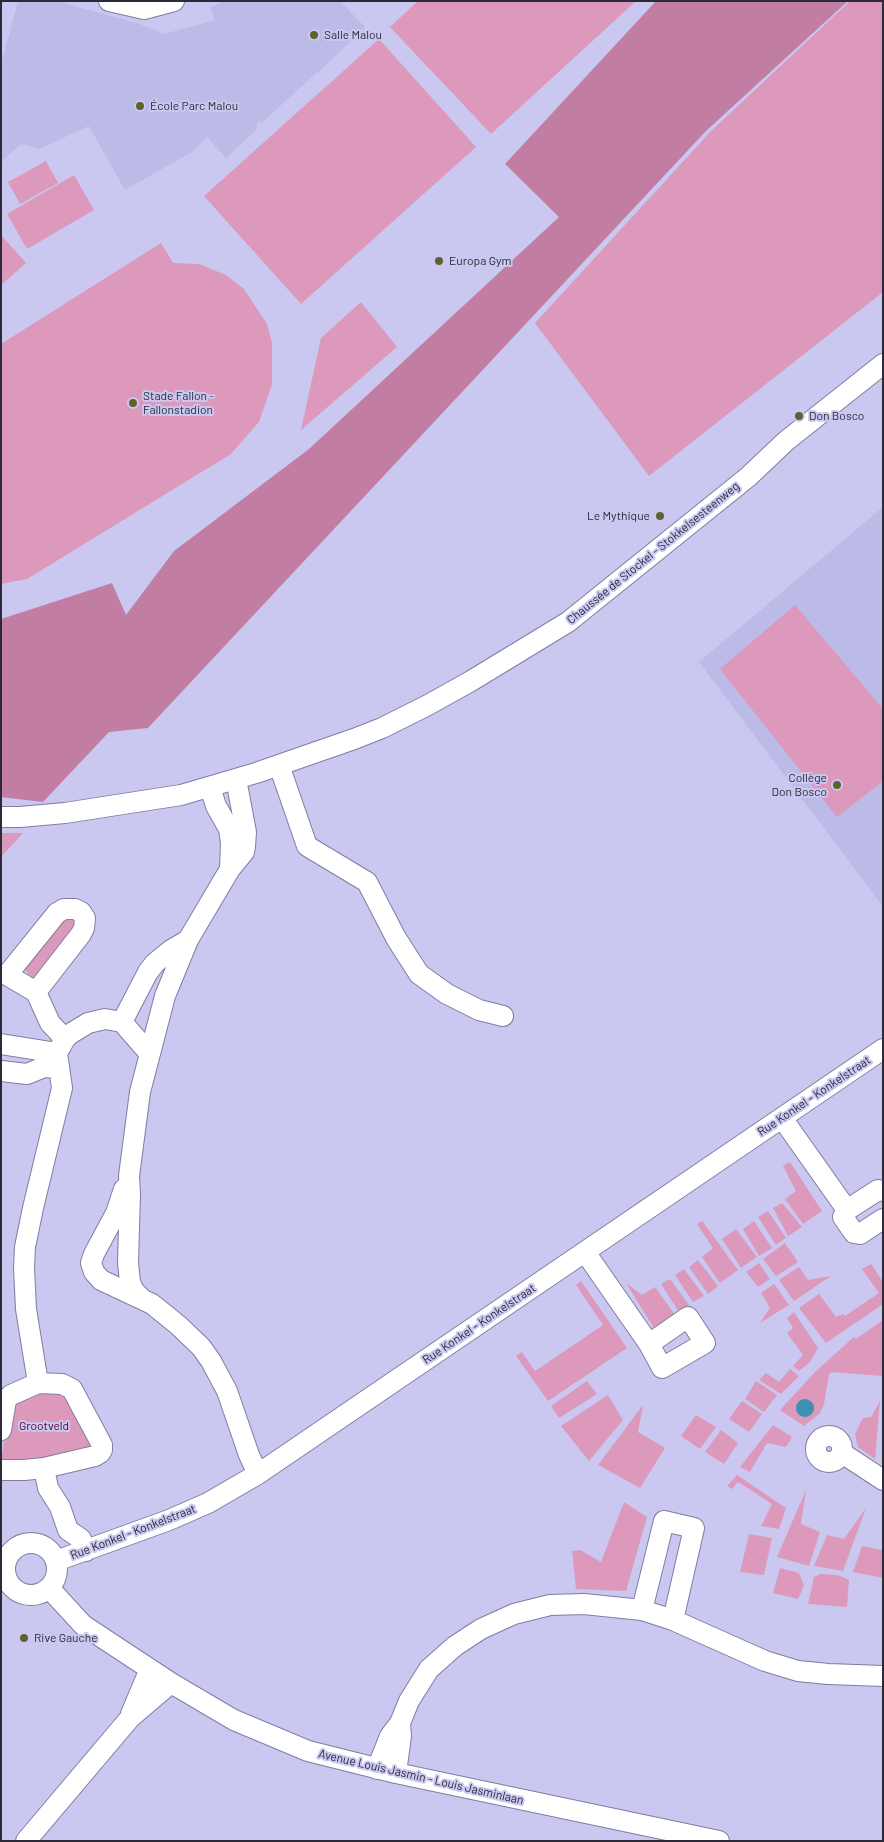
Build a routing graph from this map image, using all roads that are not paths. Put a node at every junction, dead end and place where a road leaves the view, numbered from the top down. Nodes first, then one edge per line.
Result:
1 (109, 1) edge
2 (174, 1) edge
3 (883, 364) edge
4 (280, 765) junction
5 (236, 779) junction
6 (210, 787) junction
7 (1, 816) edge
8 (230, 869) junction
9 (188, 940) junction
10 (36, 992) dead end
11 (502, 1016) dead end
12 (122, 1022) junction
13 (1, 1044) edge
14 (883, 1049) edge
15 (60, 1053) junction
16 (149, 1053) junction
17 (1, 1071) edge
18 (782, 1118) junction
19 (129, 1176) junction
20 (883, 1191) edge
21 (847, 1210) junction
22 (883, 1219) edge
23 (585, 1252) junction
24 (141, 1298) junction
25 (650, 1344) dead end
26 (38, 1384) junction
27 (1, 1430) edge
28 (842, 1453) dead end
29 (44, 1468) junction
30 (1, 1470) edge
31 (258, 1474) junction
32 (883, 1480) edge
33 (86, 1551) junction
34 (4, 1560) edge
35 (56, 1562) junction
36 (48, 1588) junction
37 (7, 1592) edge
38 (642, 1610) junction
39 (673, 1620) junction
40 (150, 1669) junction
41 (883, 1676) edge
42 (171, 1683) junction
43 (130, 1718) junction
44 (400, 1723) junction
45 (377, 1769) junction
46 (396, 1773) junction
47 (712, 1840) edge
48 (26, 1841) edge

1 - 2 street
3 - 4 street, Chaussée de Stockel - Stokkelsesteenweg
4 - 5 street, Chaussée de Stockel - Stokkelsesteenweg
4 - 11 street
5 - 6 street, Chaussée de Stockel - Stokkelsesteenweg
5 - 8 street
6 - 7 street, Chaussée de Stockel - Stokkelsesteenweg
6 - 8 street
8 - 9 street
9 - 12 street
9 - 16 street
10 - 15 street
12 - 15 street
12 - 16 street
13 - 15 street
14 - 18 street, Rue Konkel - Konkelstraat
15 - 17 street
15 - 26 street
16 - 19 street
18 - 21 street
18 - 23 street, Rue Konkel - Konkelstraat
19 - 24 street
19 - 24 street
20 - 21 street
21 - 22 street
23 - 25 street
23 - 31 street, Rue Konkel - Konkelstraat
24 - 31 street
26 - 27 street
26 - 29 street
28 - 32 street
29 - 30 street
29 - 33 street
31 - 33 street, Rue Konkel - Konkelstraat
33 - 35 street, Rue Konkel - Konkelstraat
34 - 35 street
34 - 37 street
35 - 36 street
36 - 37 street
36 - 40 street, Avenue Louis Jasmin - Louis Jasminlaan
38 - 39 street
38 - 39 street
38 - 44 street
39 - 41 street
40 - 42 street, Avenue Louis Jasmin - Louis Jasminlaan
40 - 43 street
42 - 43 street
42 - 45 street, Avenue Louis Jasmin - Louis Jasminlaan
43 - 48 street
44 - 45 street
44 - 46 street
45 - 46 street, Avenue Louis Jasmin - Louis Jasminlaan
46 - 47 street, Avenue Louis Jasmin - Louis Jasminlaan

